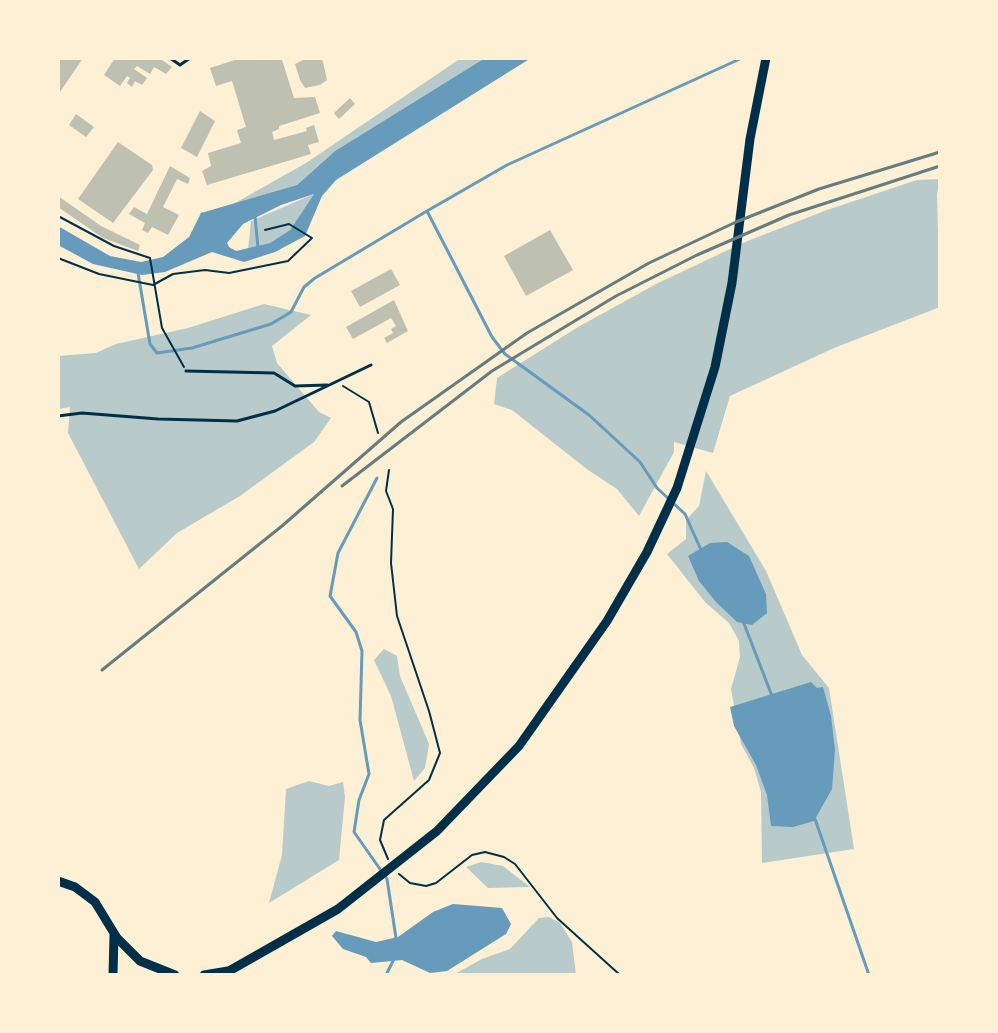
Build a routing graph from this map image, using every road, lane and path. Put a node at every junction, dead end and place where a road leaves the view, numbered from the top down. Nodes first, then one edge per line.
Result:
1 (170, 58) edge
2 (190, 58) edge
3 (766, 58) edge
4 (58, 216) edge
5 (265, 230) dead end
6 (58, 258) edge
7 (153, 285) junction
8 (371, 365) dead end
9 (186, 371) joint
10 (330, 385) junction
11 (58, 416) edge
12 (378, 433) dead end
13 (389, 470) dead end
14 (429, 711) dead end
15 (515, 864) dead end
16 (58, 881) edge
17 (112, 928) junction
18 (222, 974) edge
19 (113, 975) edge
20 (175, 975) edge
21 (204, 975) edge
22 (620, 975) edge

1 - 2 lane
3 - 18 main road
4 - 7 path
5 - 7 path
6 - 7 path
7 - 9 path
8 - 10 lane
9 - 10 lane
10 - 11 lane
10 - 12 path
13 - 14 path
15 - 22 path
16 - 17 main road
17 - 19 main road
17 - 20 main road
18 - 21 main road

